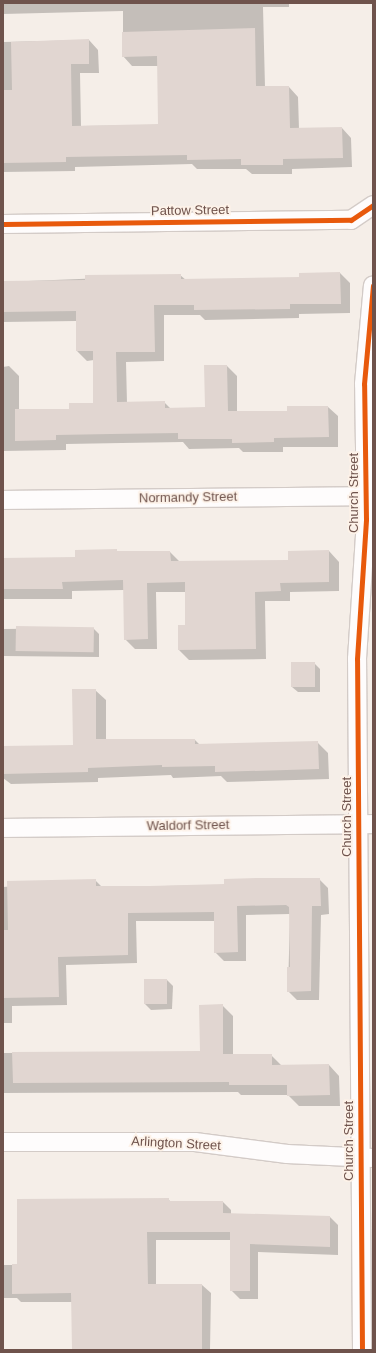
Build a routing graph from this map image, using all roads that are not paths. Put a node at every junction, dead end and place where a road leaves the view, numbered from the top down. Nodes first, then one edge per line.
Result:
1 (373, 205) edge
2 (3, 224) edge
3 (373, 285) edge
4 (369, 496) edge
5 (3, 500) edge
6 (365, 825) edge
7 (3, 828) edge
8 (3, 1142) edge
9 (367, 1159) edge
10 (362, 1350) edge

1 - 2 street, Pattow Street
3 - 4 street, Church Street
4 - 5 street, Normandy Street
4 - 6 street, Church Street
6 - 7 street, Waldorf Street
6 - 9 street, Church Street
8 - 9 street, Arlington Street
9 - 10 street, Church Street

